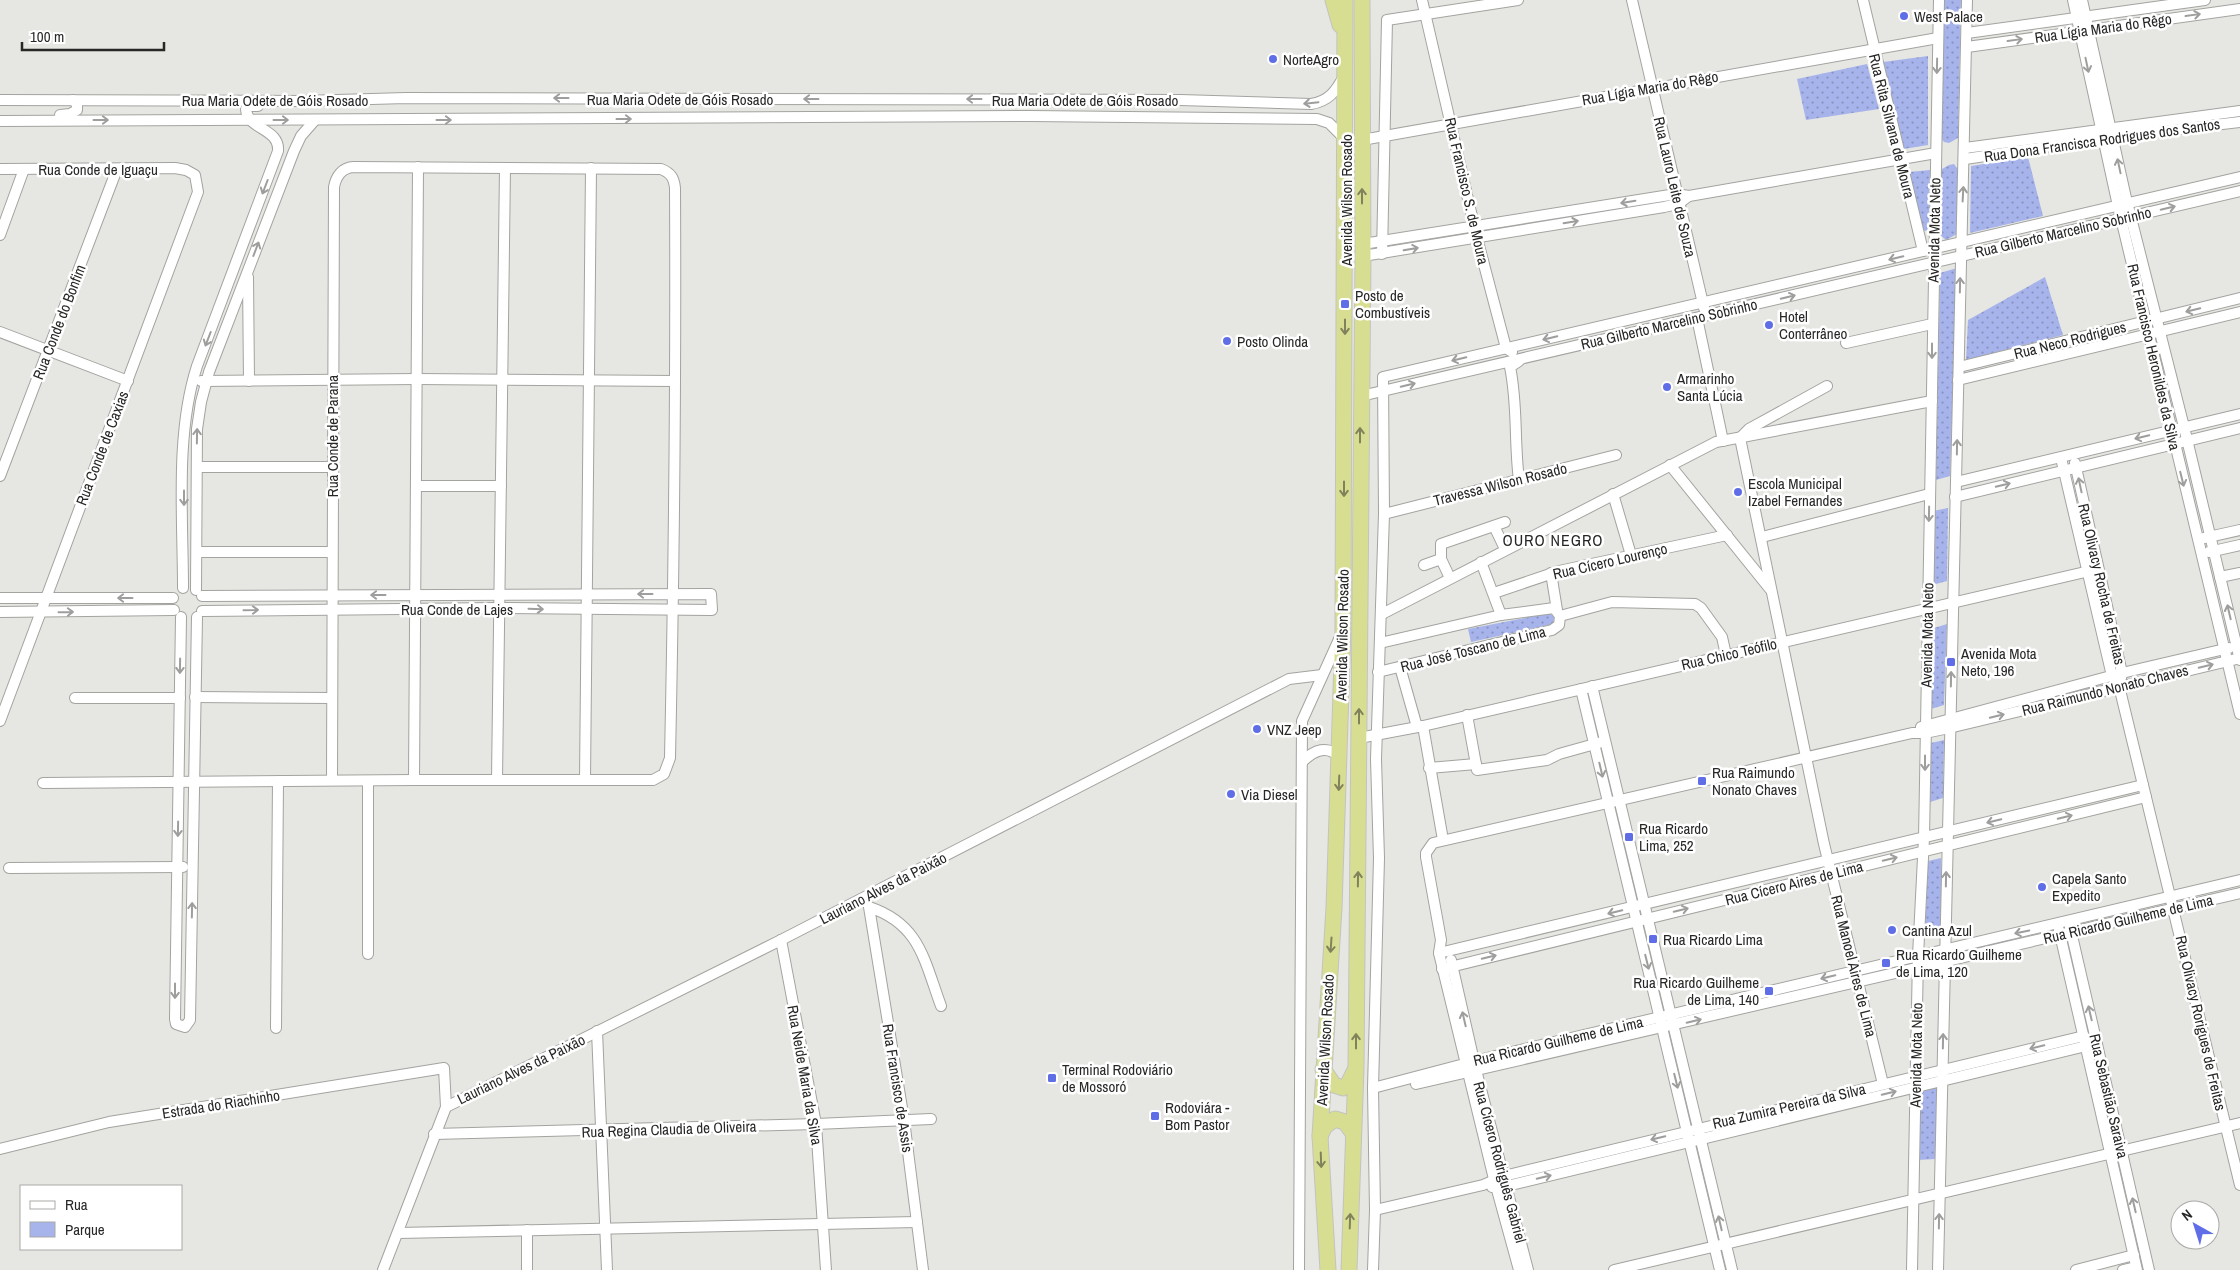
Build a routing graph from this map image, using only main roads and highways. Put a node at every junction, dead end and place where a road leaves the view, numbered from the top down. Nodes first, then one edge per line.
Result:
1 (1333, 0) edge
2 (1345, 0) edge
3 (1362, 0) edge
4 (1371, 0) edge
5 (1362, 49) junction
6 (1346, 50) junction
7 (1356, 1068) junction
8 (1322, 1069) junction
9 (1353, 1133) junction
10 (1320, 1136) junction
11 (1328, 1270) edge
12 (1349, 1270) edge

1 - 6 highway
2 - 6 highway, Avenida Wilson Rosado
3 - 5 highway, Avenida Wilson Rosado
4 - 5 highway
7 -> 5 highway, Avenida Wilson Rosado
6 -> 8 highway, Avenida Wilson Rosado
7 - 8 highway
7 - 9 highway, Avenida Wilson Rosado
8 - 10 highway, Avenida Wilson Rosado
9 - 10 highway
12 -> 9 highway, Avenida Wilson Rosado
10 -> 11 highway, Avenida Wilson Rosado

